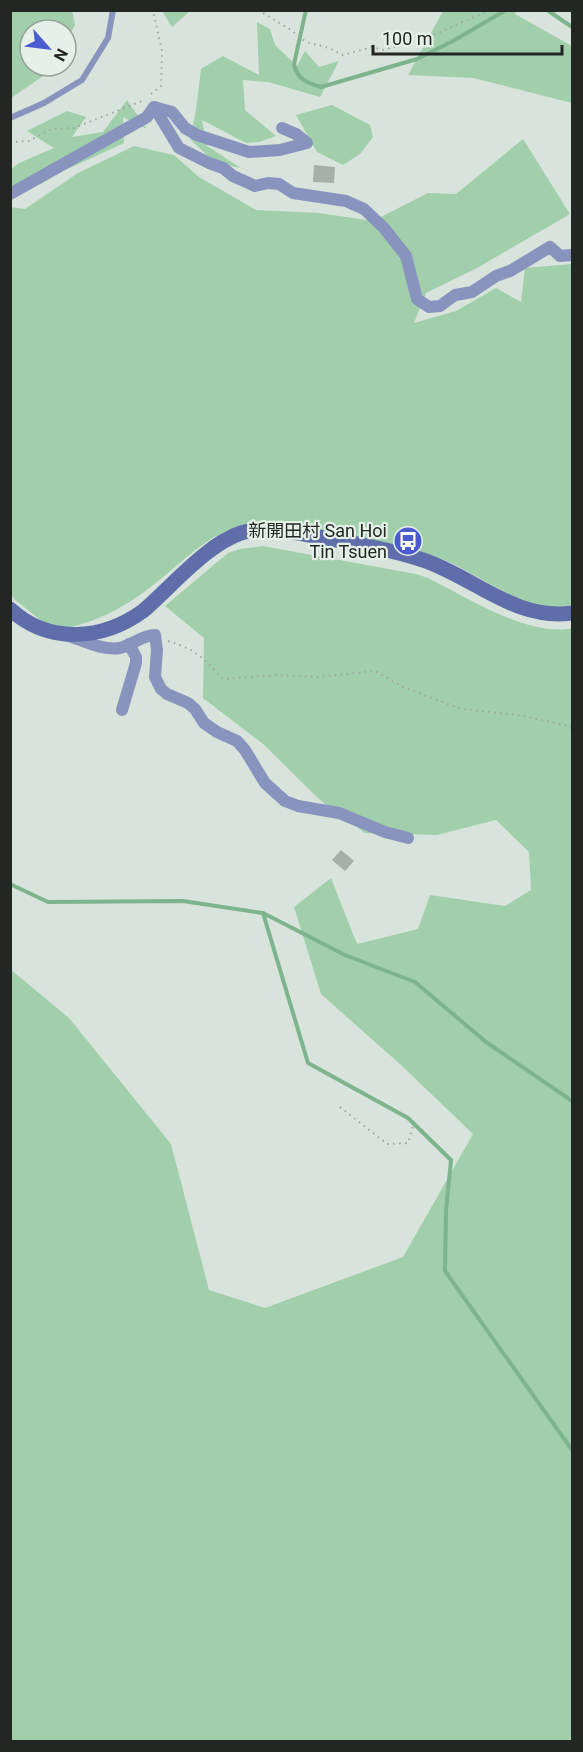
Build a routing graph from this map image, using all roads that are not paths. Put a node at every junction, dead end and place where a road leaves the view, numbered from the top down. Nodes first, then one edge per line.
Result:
1 (113, 10) edge
2 (154, 107) junction
3 (10, 118) edge
4 (282, 128) dead end
5 (10, 194) edge
6 (573, 255) edge
7 (10, 609) edge
8 (573, 613) edge
9 (62, 634) junction
10 (129, 644) junction
11 (122, 710) dead end
12 (408, 838) dead end

1 - 3 lane
2 - 4 street
2 - 5 street
2 - 6 street
7 - 9 main road
8 - 9 main road
9 - 10 street
10 - 11 street
10 - 12 street

